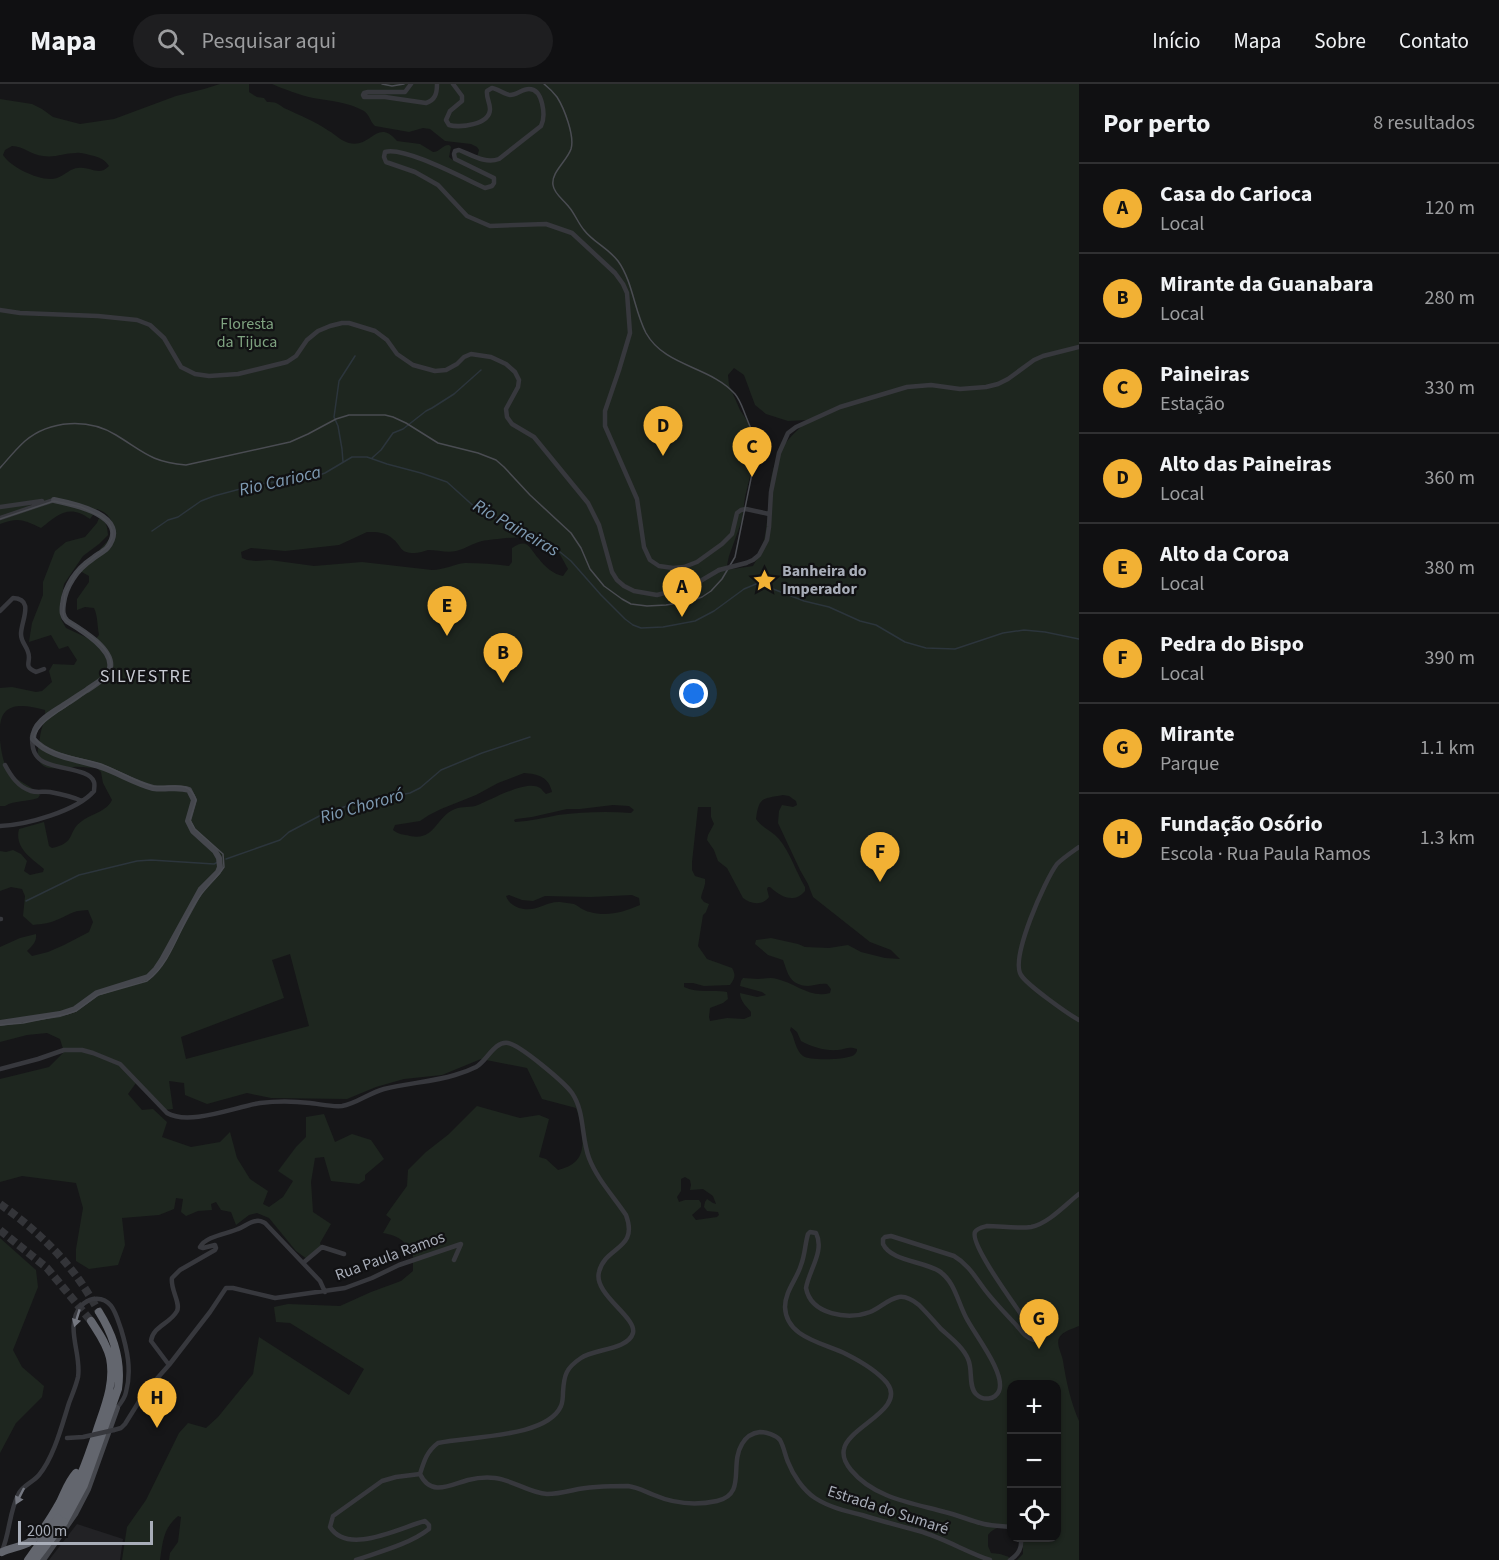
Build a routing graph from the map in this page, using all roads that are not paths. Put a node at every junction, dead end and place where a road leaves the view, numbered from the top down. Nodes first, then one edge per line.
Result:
1 (437, 84) edge
2 (453, 84) edge
3 (411, 85) edge
4 (0, 310) edge
5 (1079, 347) edge
6 (54, 500) junction
7 (0, 507) edge
8 (770, 514) junction
9 (0, 518) edge
10 (0, 611) edge
11 (44, 669) dead end
12 (32, 737) junction
13 (5, 765) dead end
14 (82, 801) junction
15 (0, 826) edge
16 (1079, 847) edge
17 (1079, 1020) edge
18 (0, 1023) edge
19 (0, 1069) edge
20 (1079, 1194) edge
21 (344, 1254) dead end
22 (454, 1260) dead end
23 (303, 1263) junction
24 (324, 1292) junction
25 (99, 1312) tunnel mouth
26 (91, 1321) tunnel mouth
27 (113, 1341) junction
28 (169, 1365) junction
29 (111, 1382) junction
30 (117, 1408) junction
31 (59, 1437) junction
32 (76, 1473) junction
33 (420, 1474) junction
34 (61, 1520) junction
35 (50, 1527) junction
36 (1007, 1527) edge
37 (60, 1534) junction
38 (1022, 1542) edge
39 (1, 1553) edge
40 (26, 1560) edge
41 (35, 1560) edge
42 (43, 1560) edge
43 (356, 1560) edge
44 (990, 1560) edge
45 (1010, 1560) edge

1 - 3 street
2 - 8 street
4 - 8 street, bridge
5 - 8 street
6 - 7 street
6 - 9 street
6 - 12 street
10 - 11 street
12 - 14 street
12 - 18 street
13 - 14 street
14 - 15 street
16 - 17 street
19 - 33 street
20 - 36 street, Estrada do Sumaré
21 - 23 street
22 - 24 street, Rua Paula Ramos
23 - 24 street
23 - 28 street
24 - 28 street, Rua Paula Ramos
25 - 27 highway
26 - 29 highway
27 - 30 highway
27 - 34 highway
28 - 31 street, Rua Paula Ramos, bridge
29 - 32 highway
29 - 34 highway
30 -> 31 street
30 - 37 street
31 -> 39 street
32 - 35 highway
32 - 39 highway
33 - 43 street
33 - 44 street, Estrada do Sumaré
34 - 40 highway, bridge
34 - 41 highway, bridge
35 - 37 street, bridge
35 - 40 street
37 - 42 street
38 - 45 street

